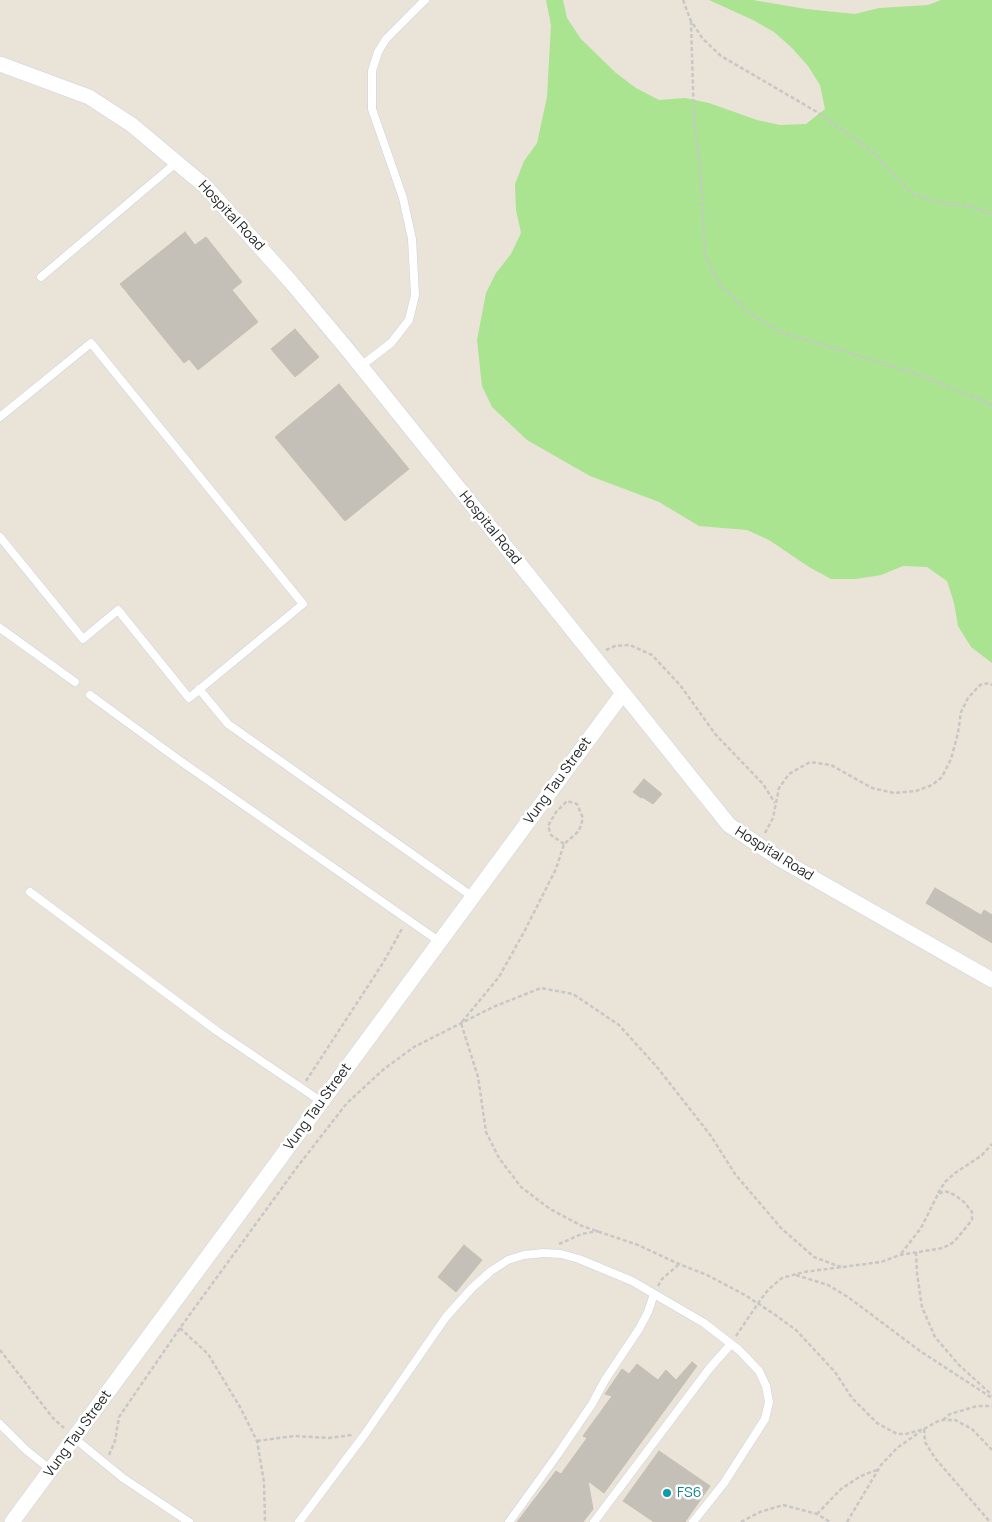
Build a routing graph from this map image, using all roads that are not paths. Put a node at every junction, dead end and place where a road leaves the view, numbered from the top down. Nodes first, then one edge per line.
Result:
1 (425, 0) edge
2 (0, 64) edge
3 (178, 162) junction
4 (41, 277) dead end
5 (361, 366) junction
6 (0, 417) edge
7 (0, 536) edge
8 (0, 628) edge
9 (75, 682) dead end
10 (199, 689) junction
11 (623, 693) junction
12 (90, 695) dead end
13 (30, 892) dead end
14 (473, 897) junction
15 (440, 942) junction
16 (992, 980) edge
17 (322, 1102) junction
18 (654, 1294) junction
19 (731, 1344) junction
20 (0, 1424) edge
21 (74, 1438) junction
22 (51, 1470) junction
23 (12, 1522) edge
24 (189, 1522) edge
25 (299, 1522) edge
26 (509, 1522) edge
27 (594, 1522) edge
28 (693, 1522) edge

1 - 5 lane
2 - 3 street, Hospital Road
3 - 4 lane
3 - 5 street, Hospital Road
5 - 11 street, Hospital Road
6 - 10 lane
7 - 10 lane
8 - 9 lane
10 - 14 lane
11 - 14 street, Vung Tau Street
11 - 16 street, Hospital Road
12 - 15 lane
13 - 17 lane
14 - 15 street, Vung Tau Street
15 - 17 street, Vung Tau Street
17 - 21 street, Vung Tau Street
18 - 19 lane
18 - 25 lane
18 - 26 lane
19 - 27 lane
19 - 28 lane
20 - 22 lane
21 - 22 street, Vung Tau Street
21 - 24 lane
22 - 23 street, Vung Tau Street

